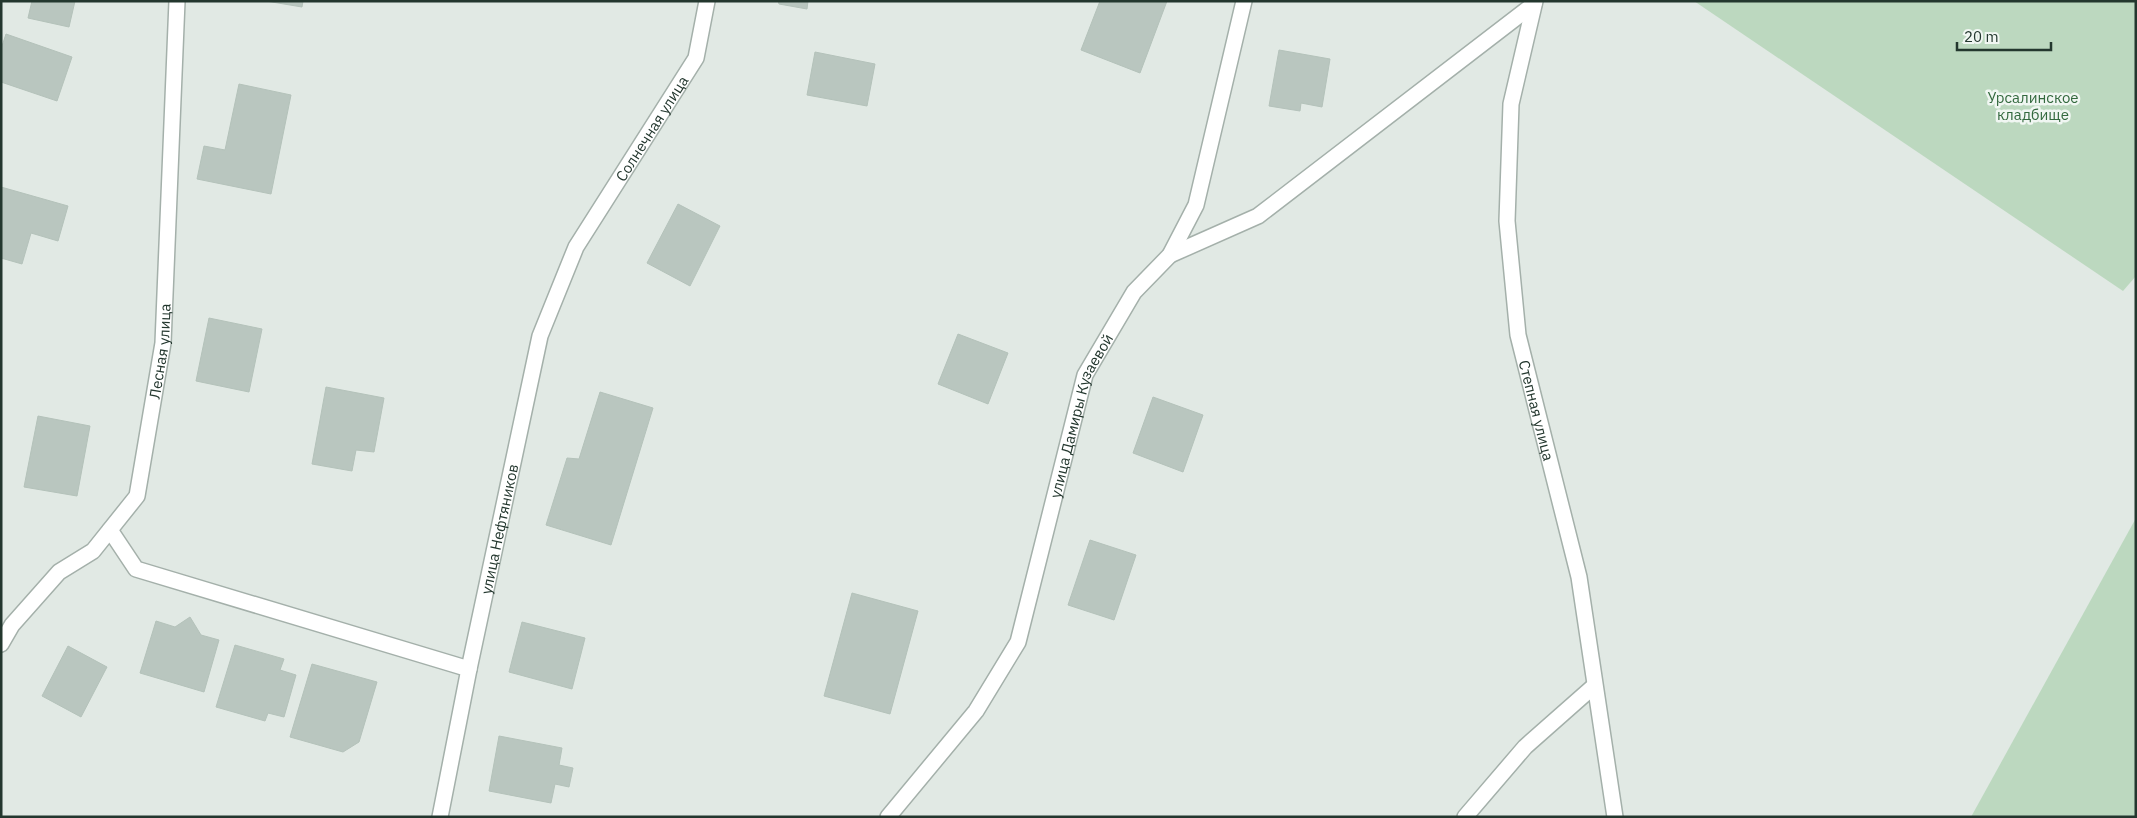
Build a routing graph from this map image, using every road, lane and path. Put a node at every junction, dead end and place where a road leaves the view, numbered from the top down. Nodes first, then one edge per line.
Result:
1 (177, 1) edge
2 (707, 1) edge
3 (1244, 1) edge
4 (1534, 3) edge
5 (576, 247) joint
6 (1170, 255) junction
7 (110, 530) junction
8 (1, 644) edge
9 (469, 669) junction
10 (1594, 686) junction
11 (440, 817) edge
12 (888, 817) edge
13 (1465, 817) edge
14 (1615, 817) edge

1 - 7 street, Лесная улица
2 - 5 street, Солнечная улица
3 - 6 street, улица Дамиры Кузаевой
4 - 6 street
4 - 10 street, Степная улица
5 - 9 street, улица Нефтяников
6 - 12 street, улица Дамиры Кузаевой
7 - 8 street, Лесная улица
7 - 9 street
9 - 11 street, улица Нефтяников
10 - 13 street
10 - 14 street, Степная улица

